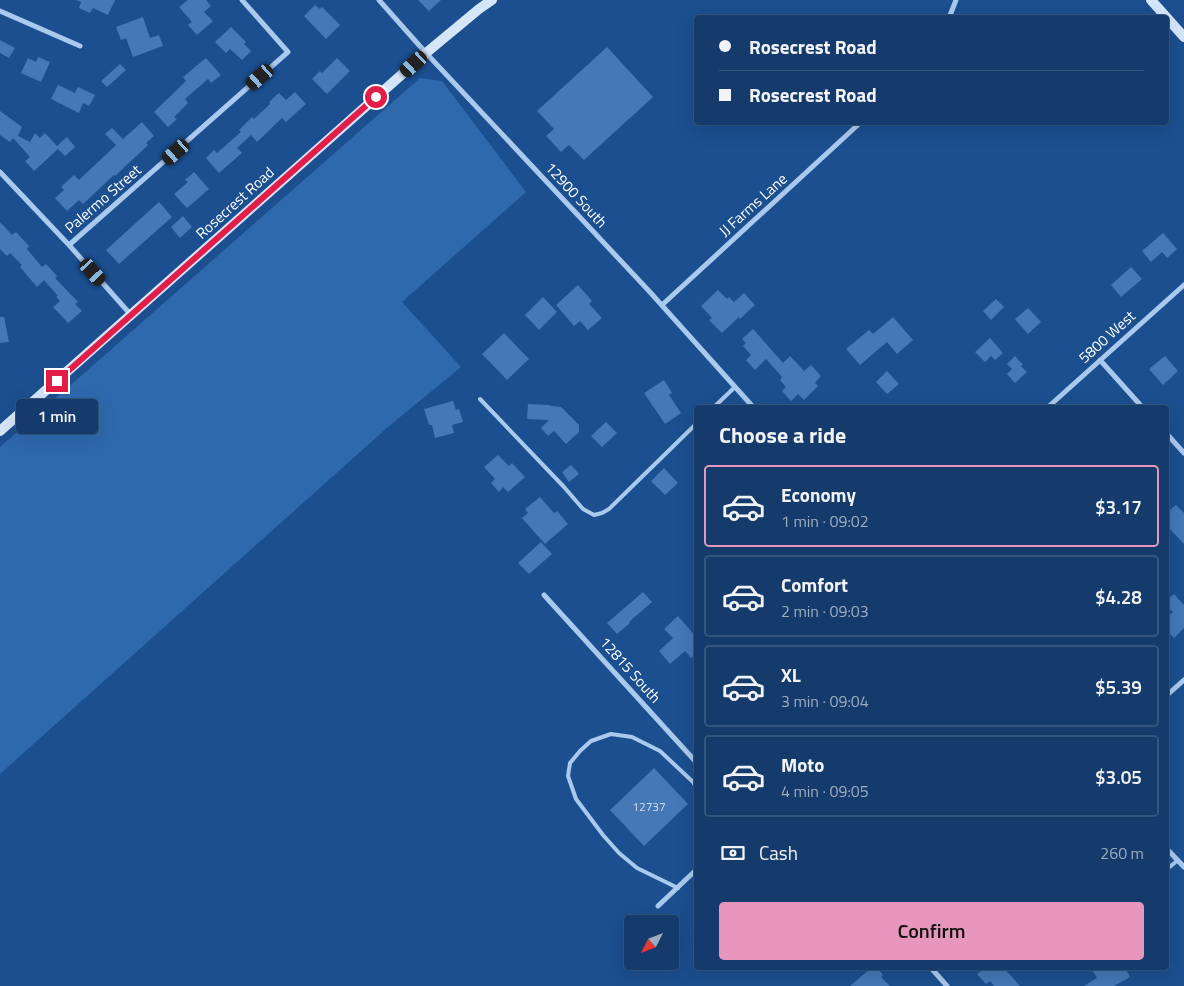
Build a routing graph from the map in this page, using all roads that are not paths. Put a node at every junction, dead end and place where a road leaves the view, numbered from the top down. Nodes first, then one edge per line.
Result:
1 (242, 0) edge
2 (379, 0) edge
3 (492, 0) edge
4 (956, 0) edge
5 (1151, 0) edge
6 (0, 11) edge
7 (950, 15) edge
8 (1164, 15) edge
9 (1169, 20) edge
10 (1184, 37) edge
11 (80, 46) dead end
12 (426, 53) junction
13 (859, 125) edge
14 (0, 172) edge
15 (69, 245) junction
16 (1184, 285) edge
17 (662, 305) junction
18 (131, 315) junction
19 (1100, 360) junction
20 (735, 387) junction
21 (480, 400) dead end
22 (717, 405) edge
23 (751, 405) edge
24 (1050, 405) edge
25 (1140, 405) edge
26 (694, 426) edge
27 (0, 431) edge
28 (1169, 436) edge
29 (1184, 453) edge
30 (544, 594) dead end
31 (1184, 680) edge
32 (1169, 693) edge
33 (694, 760) edge
34 (694, 784) edge
35 (1169, 851) edge
36 (1178, 860) junction
37 (1184, 867) edge
38 (1169, 868) edge
39 (694, 872) edge
40 (678, 888) junction
41 (658, 906) dead end
42 (933, 970) edge
43 (947, 986) edge

1 - 15 street, Palermo Street
2 - 12 street, 12900 South
3 - 12 main road, Rosecrest Road
4 - 7 street
5 - 8 main road
6 - 11 street
9 - 10 main road
12 - 17 street, 12900 South
12 - 18 main road, Rosecrest Road
13 - 17 street, JJ Farms Lane
14 - 15 street
15 - 18 street
16 - 19 street, 5800 West
17 - 20 street, 12900 South
18 - 27 main road, Rosecrest Road
19 - 24 street, 5800 West
19 - 25 street
20 - 22 lane
20 - 23 street, 12900 South
21 - 26 lane
28 - 29 street
30 - 33 street, 12815 South
31 - 32 street
34 - 40 lane
35 - 36 street
36 - 37 street
36 - 38 lane
39 - 40 street
40 - 41 street
42 - 43 street

